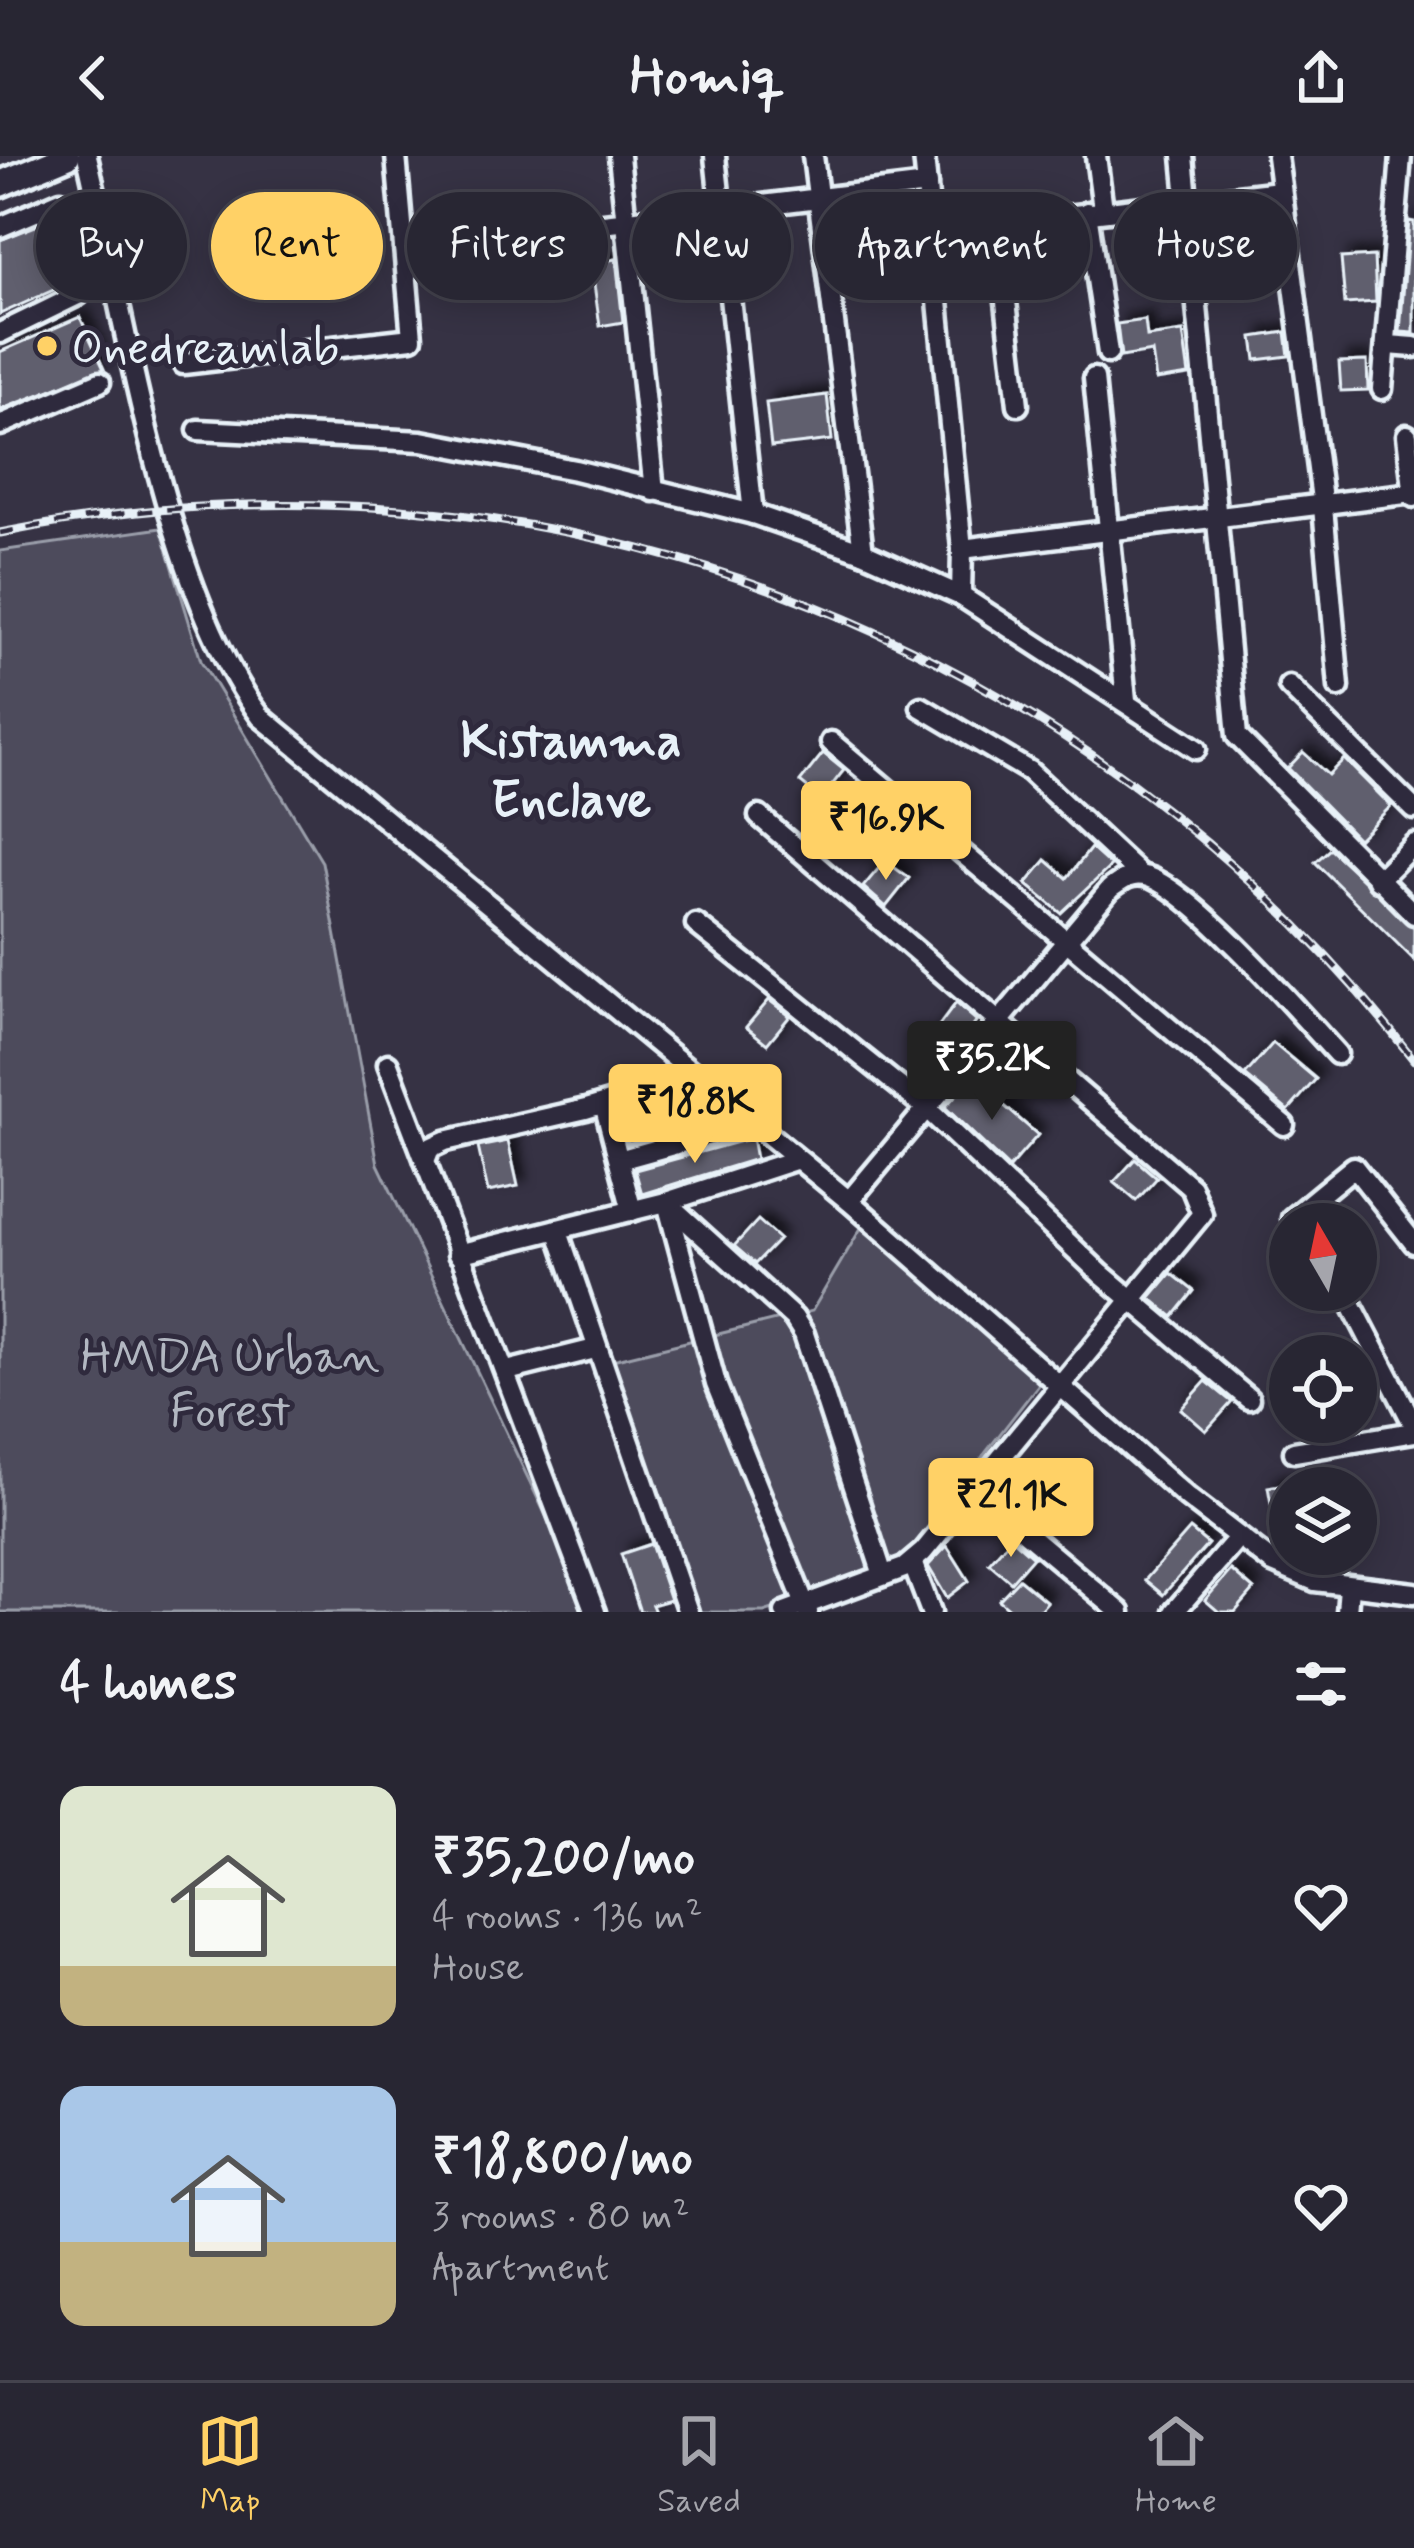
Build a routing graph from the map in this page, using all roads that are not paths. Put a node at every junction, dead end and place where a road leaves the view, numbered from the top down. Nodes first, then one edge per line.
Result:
1 (67, 156) edge
2 (87, 156) edge
3 (396, 156) edge
4 (619, 156) edge
5 (715, 156) edge
6 (813, 156) edge
7 (924, 156) edge
8 (1096, 156) edge
9 (1183, 156) edge
10 (1276, 156) edge
11 (1401, 156) edge
12 (0, 184) edge
13 (927, 185) junction
14 (1280, 191) junction
15 (720, 192) edge
16 (818, 192) edge
17 (864, 192) edge
18 (1187, 192) edge
19 (1271, 192) edge
20 (1114, 209) edge
21 (36, 211) edge
22 (1095, 211) junction
23 (632, 220) edge
24 (627, 221) junction
25 (0, 226) edge
26 (1406, 235) edge
27 (404, 248) junction
28 (68, 300) edge
29 (731, 300) edge
30 (832, 300) edge
31 (1198, 300) edge
32 (0, 333) edge
33 (1388, 345) junction
34 (1414, 347) edge
35 (1108, 353) dead end
36 (183, 364) dead end
37 (1094, 378) dead end
38 (100, 382) dead end
39 (1382, 388) dead end
40 (1018, 405) dead end
41 (198, 430) dead end
42 (1, 435) edge
43 (1407, 435) dead end
44 (654, 491) junction
45 (1414, 495) edge
46 (1323, 507) junction
47 (753, 514) junction
48 (1221, 520) junction
49 (1110, 530) junction
50 (962, 549) junction
51 (863, 552) junction
52 (961, 596) junction
53 (1289, 686) dead end
54 (1339, 688) dead end
55 (1126, 700) junction
56 (921, 707) dead end
57 (831, 742) dead end
58 (1196, 748) dead end
59 (1414, 808) edge
60 (759, 816) dead end
61 (1414, 844) edge
62 (1140, 874) junction
63 (1378, 880) junction
64 (1414, 914) edge
65 (696, 924) dead end
66 (1066, 944) junction
67 (998, 1023) junction
68 (1337, 1054) dead end
69 (388, 1064) dead end
70 (697, 1075) junction
71 (604, 1104) junction
72 (925, 1107) junction
73 (752, 1123) junction
74 (1284, 1125) dead end
75 (619, 1160) junction
76 (795, 1160) junction
77 (425, 1161) junction
78 (848, 1201) junction
79 (666, 1202) junction
80 (1310, 1203) edge
81 (632, 1211) junction
82 (557, 1229) junction
83 (1414, 1243) edge
84 (458, 1254) junction
85 (1133, 1299) junction
86 (1354, 1311) edge
87 (595, 1349) junction
88 (507, 1371) junction
89 (1060, 1386) junction
90 (1249, 1400) dead end
91 (1411, 1424) edge
92 (1294, 1453) dead end
93 (975, 1490) junction
94 (1239, 1538) junction
95 (912, 1562) junction
96 (884, 1575) junction
97 (1348, 1587) junction
98 (1414, 1593) edge
99 (1108, 1608) edge
100 (807, 1609) edge
101 (595, 1612) edge
102 (688, 1612) edge
103 (785, 1612) edge
104 (931, 1612) edge
105 (1174, 1612) edge
106 (1347, 1612) edge

1 - 12 main road
2 - 70 street
3 - 27 street
4 - 24 street
5 - 15 street
6 - 16 street
7 - 13 street
8 - 22 street
9 - 18 street
10 - 14 street
11 - 26 street
13 - 17 street
13 - 50 street
14 - 19 street
14 - 46 street
20 - 22 street
21 - 25 street
22 - 35 street
22 - 40 street
23 - 24 street
24 - 27 street
24 - 44 street
26 - 33 street
27 - 36 street
28 - 32 street
29 - 47 street
30 - 51 street
31 - 48 street
33 - 34 street
33 - 39 street
37 - 49 street
38 - 42 street
41 - 44 street
43 - 45 street
44 - 47 street
45 - 46 street
46 - 48 street
46 - 54 street
47 - 51 street
48 - 49 street
48 - 63 street
49 - 50 street
49 - 55 street
50 - 52 street
51 - 52 street
52 - 55 street
53 - 59 street
55 - 58 street
56 - 62 street
57 - 66 street
60 - 67 street
61 - 63 street
62 - 66 street
62 - 68 street
63 - 64 street
65 - 72 street
66 - 67 street
66 - 74 street
67 - 72 street
67 - 85 street
69 - 77 street
70 - 71 street
70 - 73 street
71 - 75 street
71 - 77 street
72 - 78 street
72 - 85 street
73 - 75 street
73 - 76 street
75 - 81 street
76 - 78 street
76 - 79 street
77 - 84 street
78 - 89 street
79 - 81 street
79 - 96 street
79 - 100 street
80 - 83 street
81 - 82 street
82 - 84 street
82 - 87 street
84 - 88 street
85 - 89 street
85 - 90 street
86 - 91 street
87 - 88 street
87 - 102 street
88 - 101 street
89 - 93 street
89 - 94 street
91 - 92 street
93 - 95 street
93 - 99 street
94 - 97 street
94 - 105 street
95 - 96 street
95 - 104 street
96 - 100 street
97 - 98 street
97 - 106 street
100 - 103 street

